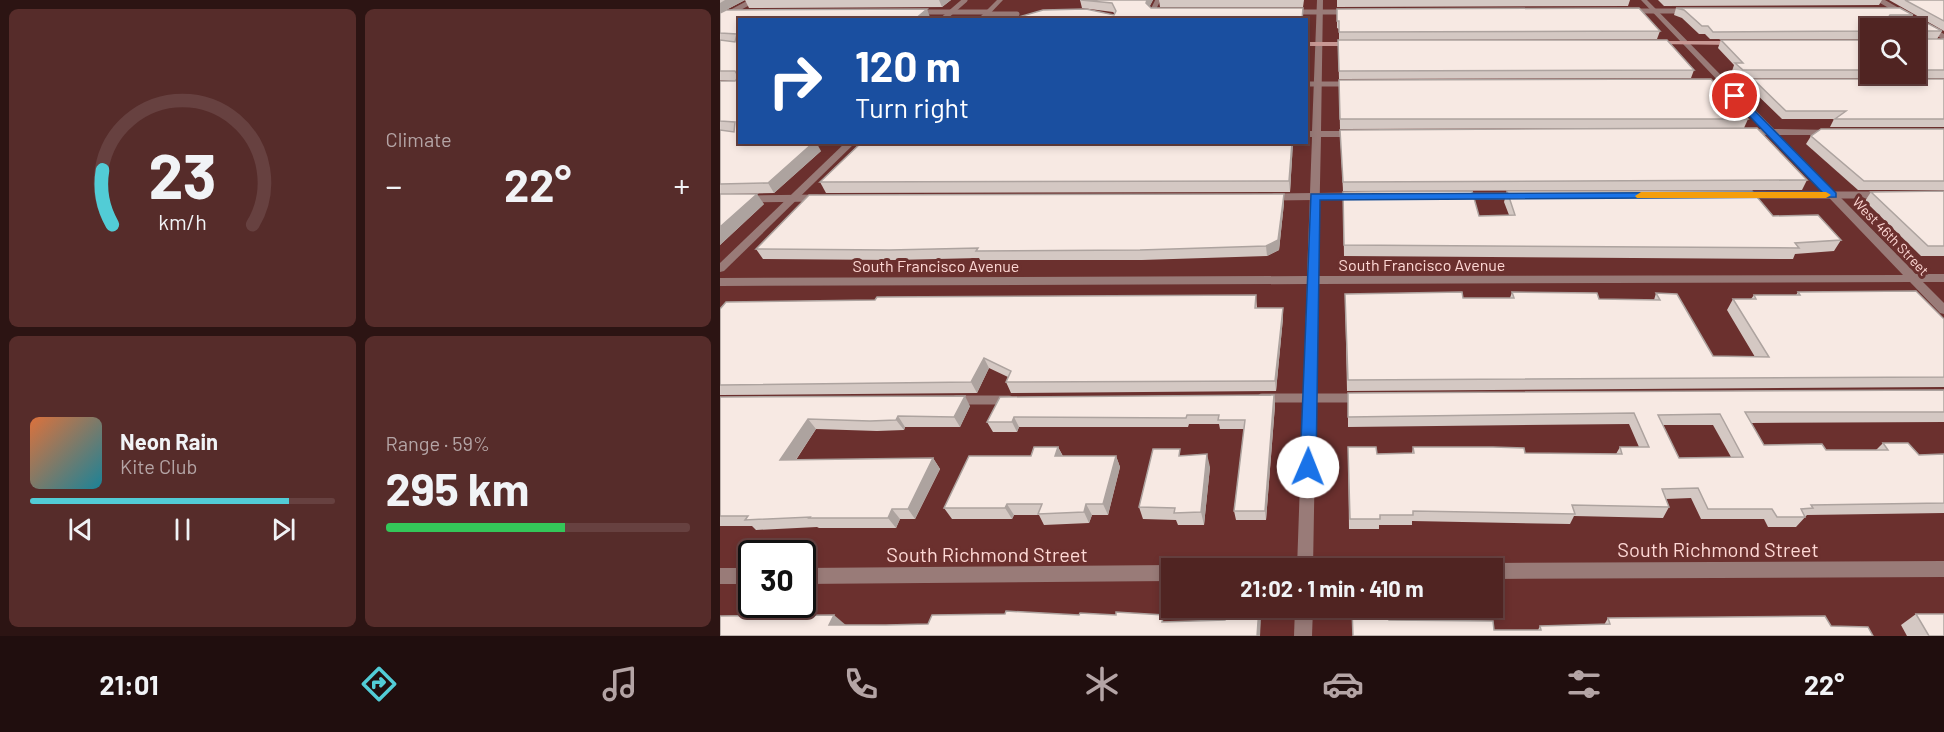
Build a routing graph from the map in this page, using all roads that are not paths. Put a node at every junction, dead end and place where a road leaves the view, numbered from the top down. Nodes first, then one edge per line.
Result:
1 (754, 0) edge
2 (965, 0) edge
3 (1000, 0) edge
4 (1158, 0) edge
5 (1644, 0) edge
6 (1880, 0) edge
7 (1320, 6) edge
8 (1887, 10) edge
9 (1898, 10) junction
10 (1628, 11) edge
11 (1654, 11) junction
12 (1692, 11) edge
13 (915, 12) edge
14 (950, 12) junction
15 (1163, 12) edge
16 (1286, 12) edge
17 (1357, 12) edge
18 (730, 13) junction
19 (742, 13) edge
20 (987, 13) junction
21 (1017, 14) dead end
22 (720, 18) edge
23 (944, 18) edge
24 (982, 18) edge
25 (1927, 27) joint
26 (1943, 35) edge
27 (1642, 43) edge
28 (1684, 43) junction
29 (1743, 43) edge
30 (1935, 43) edge
31 (1944, 43) edge
32 (1313, 44) edge
33 (1363, 44) edge
34 (1692, 83) edge
35 (1722, 83) junction
36 (1773, 83) edge
37 (1312, 84) edge
38 (1359, 84) edge
39 (1738, 132) edge
40 (1770, 132) junction
41 (1835, 132) edge
42 (1312, 134) edge
43 (1369, 134) edge
44 (850, 144) edge
45 (1738, 195) edge
46 (1832, 195) junction
47 (1888, 195) edge
48 (1268, 196) edge
49 (1315, 196) junction
50 (1361, 196) edge
51 (1455, 196) edge
52 (1526, 196) edge
53 (794, 198) junction
54 (828, 198) edge
55 (741, 199) edge
56 (720, 269) edge
57 (1944, 278) edge
58 (1914, 279) junction
59 (1313, 281) junction
60 (720, 282) edge
61 (1944, 310) edge
62 (1254, 398) edge
63 (1310, 398) junction
64 (1376, 398) edge
65 (946, 400) edge
66 (1017, 400) edge
67 (1305, 558) edge
68 (1944, 568) edge
69 (1503, 571) edge
70 (1161, 573) edge
71 (720, 576) edge
72 (738, 576) edge
73 (816, 576) edge
74 (1304, 618) edge
75 (1303, 636) edge

1 - 18 lane
2 - 14 lane
3 - 20 street
4 - 15 lane
5 - 11 street, West 46th Street
6 - 9 lane
7 - 16 lane
7 - 17 lane
7 - 32 street
8 - 9 lane
9 - 25 lane
10 - 11 lane
11 - 12 lane
11 - 28 street, West 46th Street
13 - 14 lane
14 - 20 lane
14 - 23 lane
18 - 19 lane
18 - 22 lane
20 - 21 lane
20 - 24 street
25 - 26 lane
27 - 28 main road
28 - 29 main road
28 - 35 street, West 46th Street
30 - 31 main road
32 - 33 main road
32 - 37 street
34 - 35 lane
35 - 36 lane
35 - 40 street, West 46th Street
37 - 38 lane
37 - 42 street
39 - 40 street
40 - 41 street
40 - 46 street, West 46th Street
42 - 43 street
42 - 49 street
44 - 53 street
45 - 46 lane
46 - 47 lane
46 - 58 street, West 46th Street
48 - 49 lane
49 - 50 lane
49 - 59 street
51 - 52 lane
53 - 54 lane
53 - 55 lane
53 - 56 street
57 - 58 street, South Francisco Avenue
58 - 59 street, South Francisco Avenue
58 - 61 street, West 46th Street
59 - 60 street, South Francisco Avenue
59 - 63 street
62 - 63 lane
63 - 64 lane
63 - 67 street
65 - 66 lane
68 - 69 street, South Richmond Street
70 - 73 street, South Richmond Street
71 - 72 street
74 - 75 street

